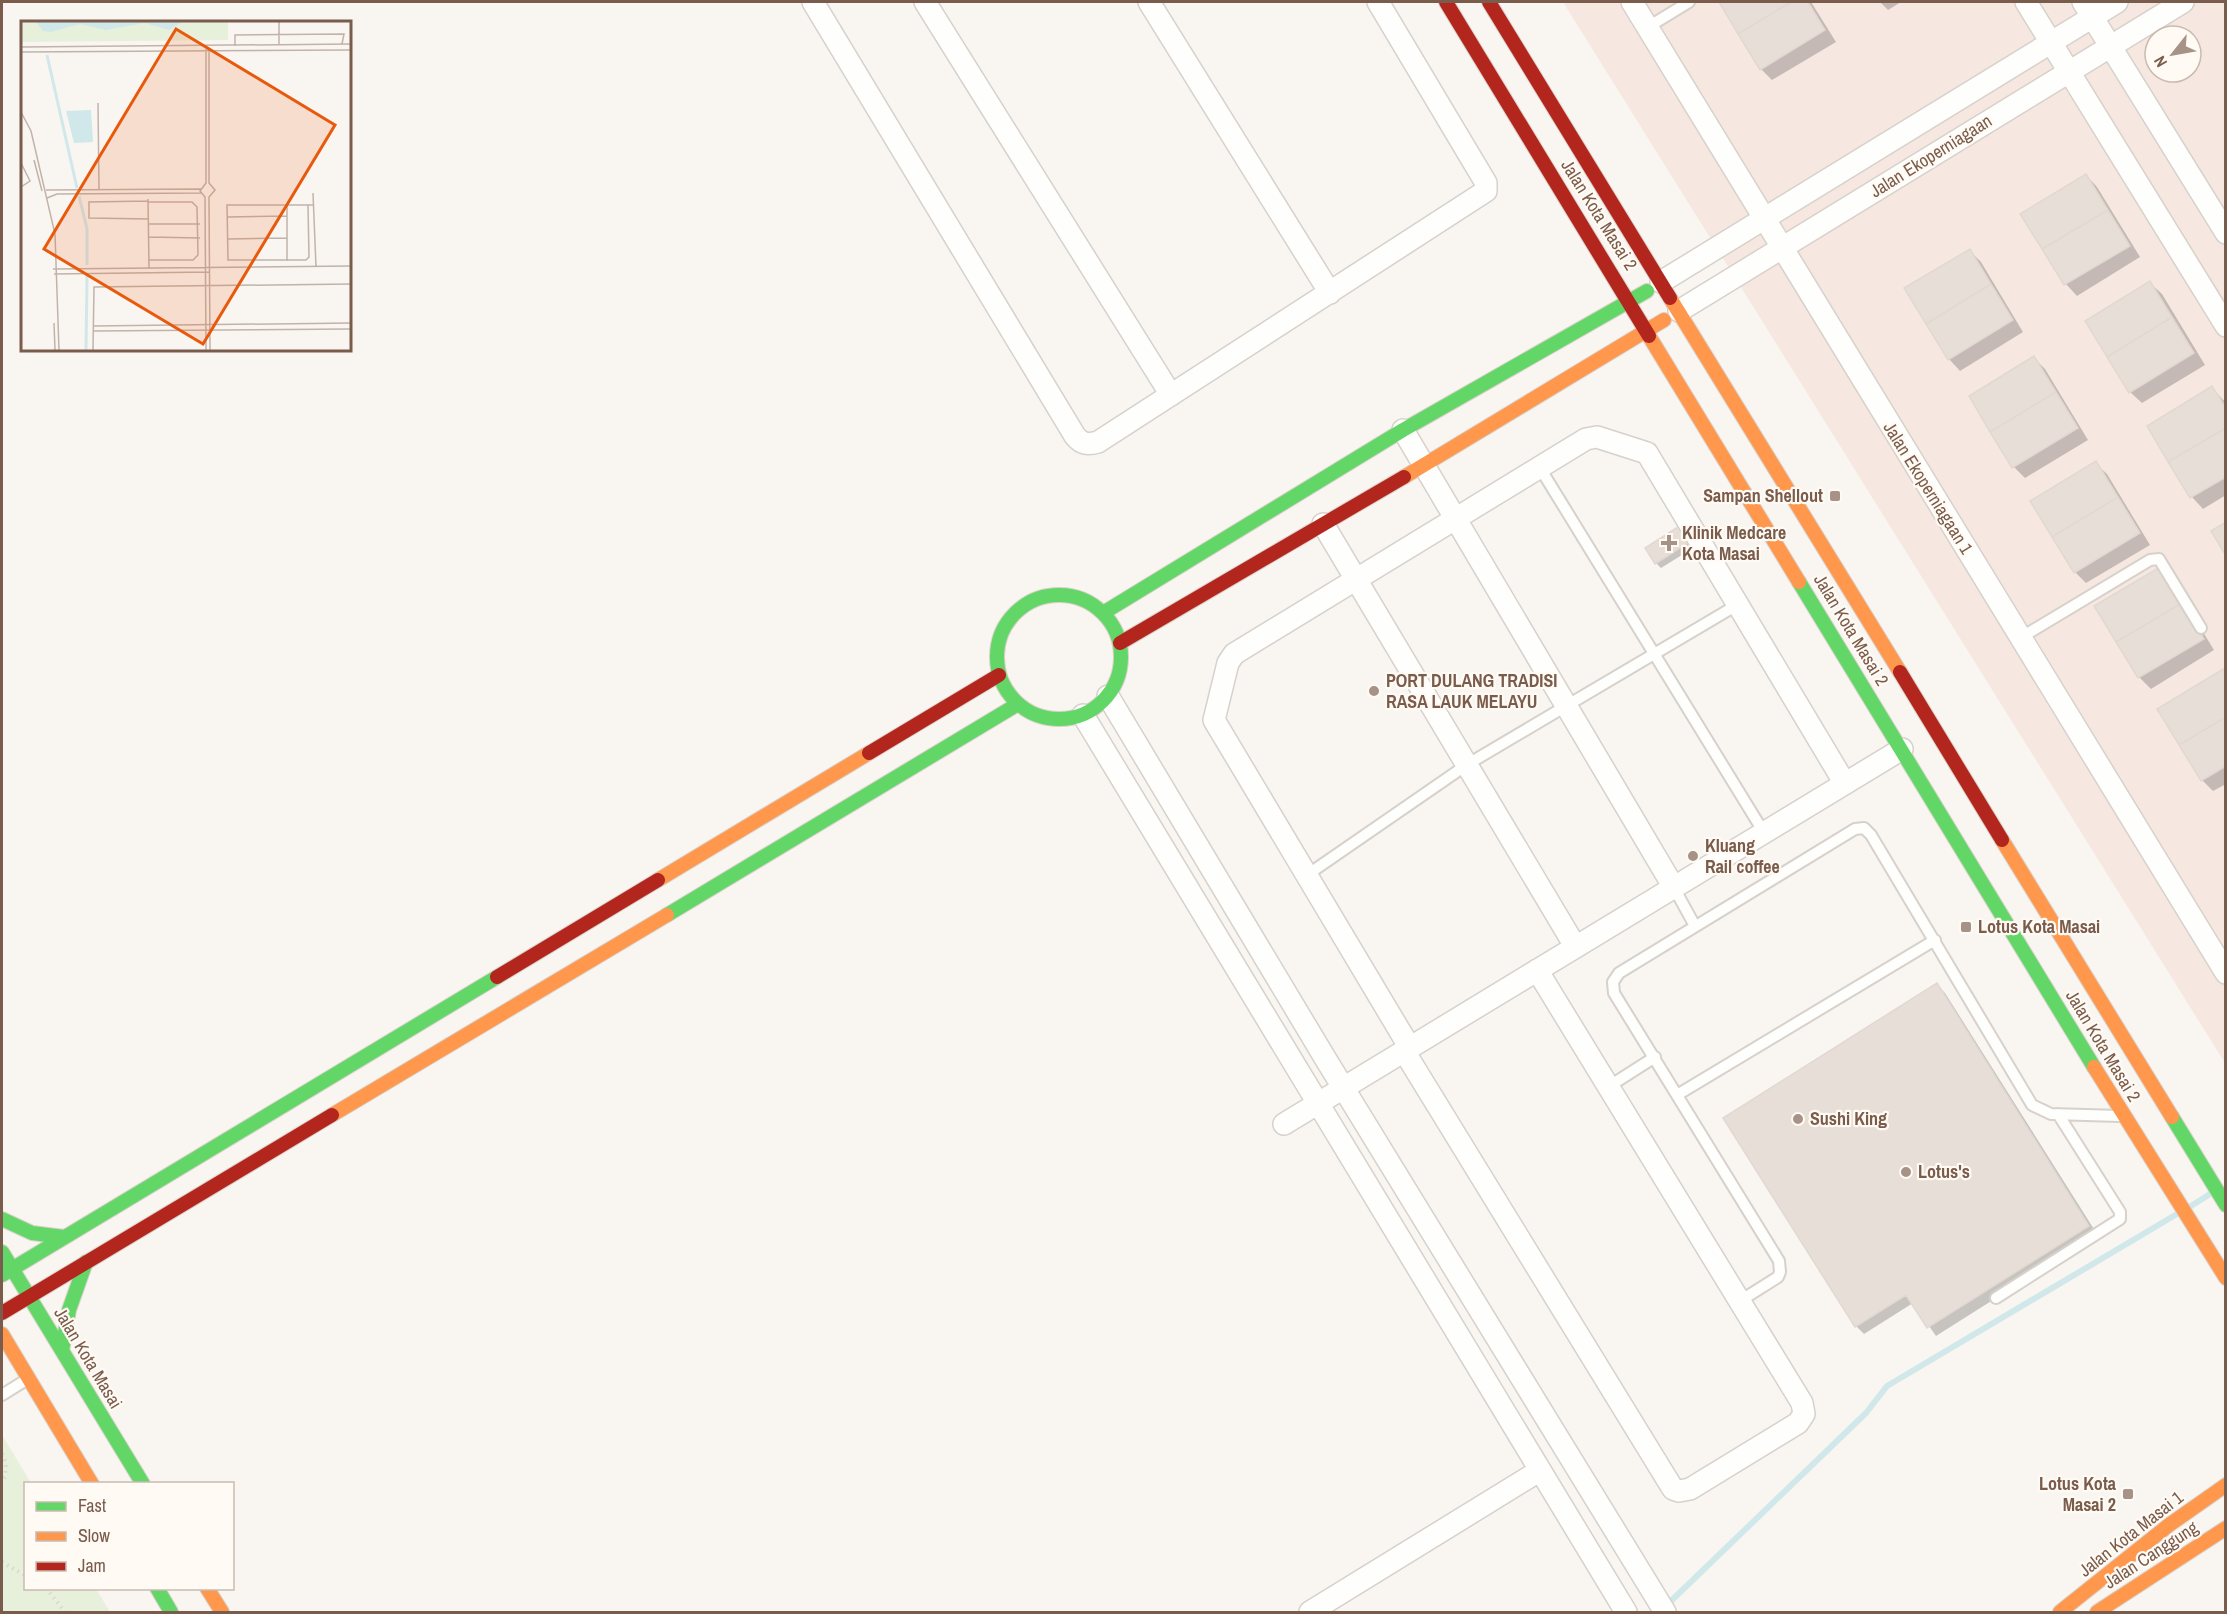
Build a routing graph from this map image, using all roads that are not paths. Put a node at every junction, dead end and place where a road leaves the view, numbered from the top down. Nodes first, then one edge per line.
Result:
1 (813, 2) edge
2 (925, 2) edge
3 (1149, 2) edge
4 (1378, 2) edge
5 (1446, 2) edge
6 (1489, 2) edge
7 (1632, 2) edge
8 (1689, 2) edge
9 (2026, 2) edge
10 (2117, 2) edge
11 (2183, 2) edge
12 (2088, 9) edge
13 (1648, 27) junction
14 (2052, 43) junction
15 (2111, 46) junction
16 (2069, 71) junction
17 (1763, 219) junction
18 (2226, 233) edge
19 (1781, 248) junction
20 (1661, 282) junction
21 (1330, 293) junction
22 (1630, 301) junction
23 (1679, 311) junction
24 (2226, 326) edge
25 (1648, 330) junction
26 (1171, 395) junction
27 (1403, 430) junction
28 (1424, 465) junction
29 (1540, 468) junction
30 (1456, 520) junction
31 (1323, 524) junction
32 (1358, 580) junction
33 (1737, 606) junction
34 (1103, 613) junction
35 (2201, 628) dead end
36 (2020, 638) junction
37 (1120, 643) junction
38 (1654, 654) junction
39 (999, 675) junction
40 (1108, 696) junction
41 (1018, 704) junction
42 (1566, 705) junction
43 (1083, 715) junction
44 (1902, 749) junction
45 (1468, 764) junction
46 (1844, 782) junction
47 (1763, 831) junction
48 (1307, 875) junction
49 (1673, 886) junction
50 (1695, 926) junction
51 (1935, 940) junction
52 (1575, 946) junction
53 (1537, 970) junction
54 (2226, 973) edge
55 (1407, 1049) junction
56 (1655, 1058) junction
57 (1608, 1087) junction
58 (1345, 1088) junction
59 (1677, 1095) junction
60 (1317, 1105) junction
61 (2058, 1114) junction
62 (2124, 1116) junction
63 (1284, 1124) dead end
64 (2223, 1202) edge
65 (2, 1219) edge
66 (64, 1237) junction
67 (2, 1252) edge
68 (86, 1262) junction
69 (7, 1272) edge
70 (2226, 1278) edge
71 (29, 1297) junction
72 (1996, 1298) dead end
73 (1740, 1302) junction
74 (2, 1313) edge
75 (2, 1334) edge
76 (62, 1351) junction
77 (29, 1378) junction
78 (2, 1395) edge
79 (1539, 1471) junction
80 (92, 1482) edge
81 (142, 1482) edge
82 (2226, 1485) edge
83 (2226, 1528) edge
84 (158, 1590) edge
85 (208, 1590) edge
86 (171, 1612) edge
87 (222, 1612) edge
88 (1310, 1612) edge
89 (1626, 1612) edge
90 (1665, 1612) edge
91 (2060, 1612) edge
92 (2097, 1612) edge

1 - 26 street
2 - 26 street
3 - 21 street
4 - 21 street
5 - 22 street, Jalan Kota Masai 2
6 - 20 street, Jalan Kota Masai 2
7 - 13 street, Jalan Ekoperniagaan 1
8 - 13 lane
9 - 14 street
10 - 12 street, Jalan Ekoperniagaan
11 - 15 street, Jalan Ekoperniagaan
12 - 14 street, Jalan Ekoperniagaan
12 - 15 street
13 - 17 street, Jalan Ekoperniagaan 1
14 - 16 street
14 - 17 street, Jalan Ekoperniagaan
15 - 16 street, Jalan Ekoperniagaan
15 - 18 street
16 - 19 street, Jalan Ekoperniagaan
16 - 24 street
17 - 19 street, Jalan Ekoperniagaan 1
17 - 20 street, Jalan Ekoperniagaan
19 - 23 street, Jalan Ekoperniagaan
19 - 36 street, Jalan Ekoperniagaan 1
20 - 22 street
20 - 23 street, Jalan Kota Masai 2
21 - 26 street
22 - 25 street, Jalan Kota Masai 2
22 - 27 street
23 - 25 street
23 - 64 street, Jalan Kota Masai 2
25 - 28 street
25 - 44 street, Jalan Kota Masai 2
27 - 28 street
27 - 34 street
28 - 30 street
28 - 31 street
29 - 30 street
29 - 33 street
29 - 38 lane
30 - 32 street
30 - 42 street
31 - 32 street
31 - 37 street
32 - 45 street
32 - 48 street
33 - 38 lane
33 - 46 street
34 - 37 street
34 - 39 street
35 - 36 lane
36 - 54 street, Jalan Ekoperniagaan 1
37 - 40 street
38 - 42 lane
38 - 47 lane
39 - 41 street
39 - 66 street
40 - 43 street
40 - 58 street
41 - 43 street
41 - 68 street
42 - 45 lane
42 - 49 street
43 - 60 street
44 - 46 street
44 - 62 street, Jalan Kota Masai 2
45 - 48 lane
45 - 52 street
46 - 47 street
47 - 49 street
48 - 55 street
49 - 50 lane
49 - 52 street
50 - 51 lane
50 - 56 lane
51 - 59 lane
51 - 61 lane
52 - 53 street
53 - 55 street
53 - 57 street
55 - 58 street
55 - 73 street
56 - 57 lane
56 - 59 lane
57 - 73 street
58 - 60 street
58 - 90 street
59 - 73 lane
60 - 63 street
60 - 79 street
61 - 62 lane
61 - 72 lane
62 - 70 street, Jalan Kota Masai 2
65 - 66 street
66 - 69 street
67 - 69 street, Jalan Kota Masai
68 - 71 street
68 - 76 street
69 - 71 street, Jalan Kota Masai
71 - 74 street
71 - 76 street, Jalan Kota Masai
75 - 77 street
76 - 81 street, Jalan Kota Masai
77 - 78 lane
77 - 80 street
79 - 88 street
79 - 89 street
82 - 91 street, Jalan Kota Masai 1
83 - 92 street, Jalan Canggung
84 - 86 street
85 - 87 street

